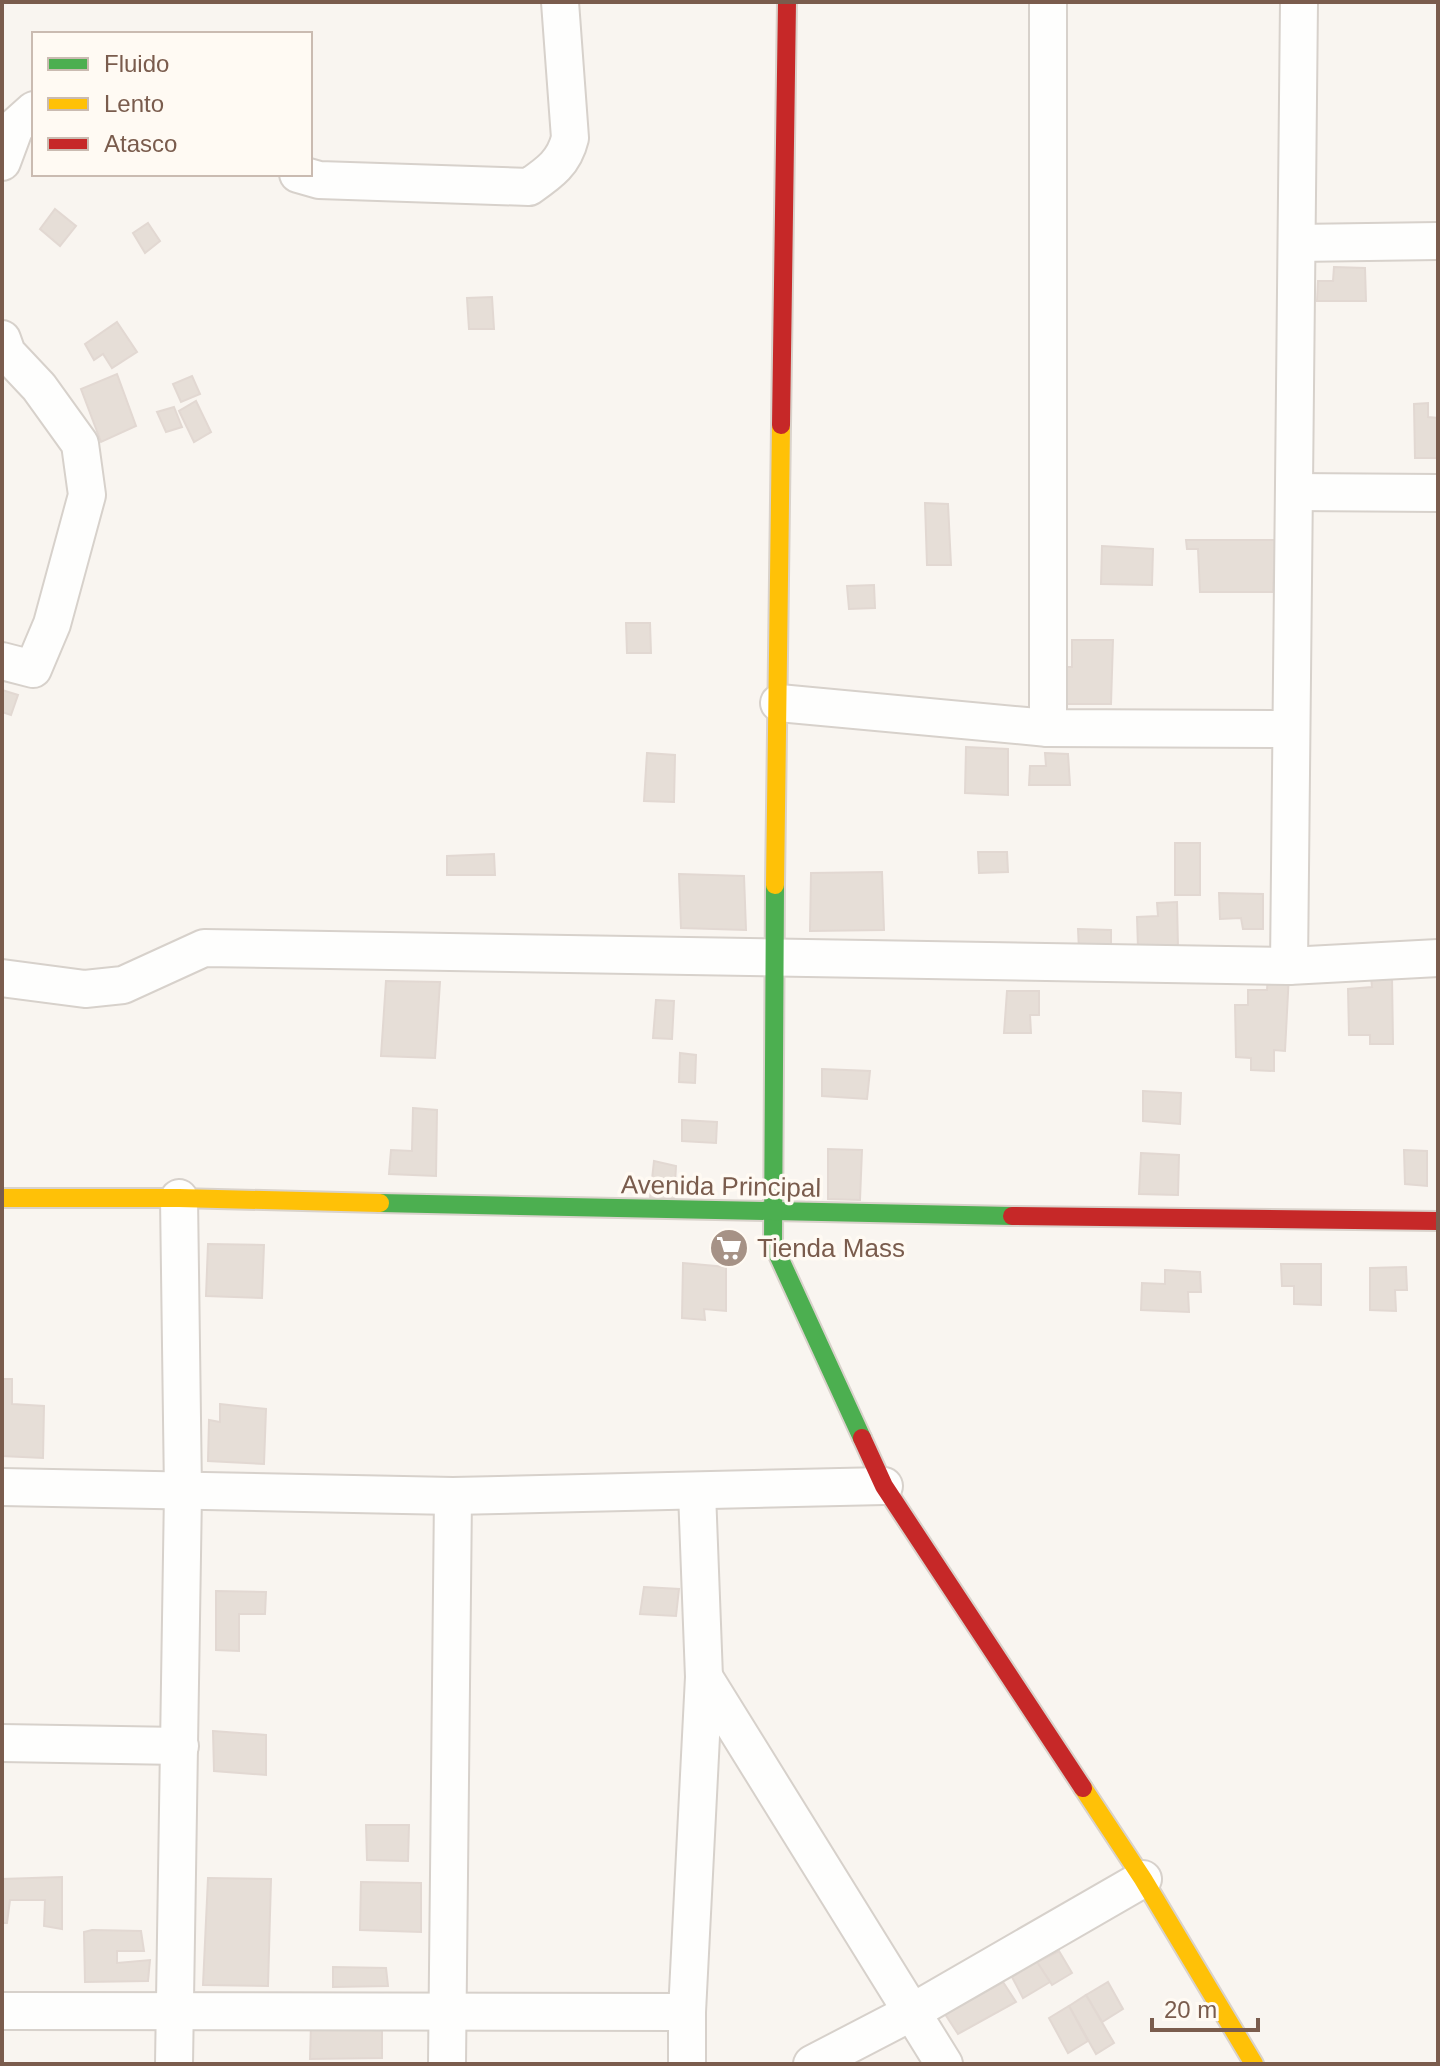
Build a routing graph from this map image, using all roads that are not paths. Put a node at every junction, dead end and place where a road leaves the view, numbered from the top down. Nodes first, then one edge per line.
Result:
1 (560, 2) edge
2 (787, 2) edge
3 (1048, 2) edge
4 (1299, 2) edge
5 (32, 112) edge
6 (2, 162) edge
7 (305, 176) edge
8 (1438, 241) edge
9 (1297, 243) junction
10 (4, 348) edge
11 (1294, 492) junction
12 (1438, 493) edge
13 (2, 661) edge
14 (779, 703) junction
15 (1048, 728) junction
16 (1291, 729) junction
17 (774, 958) junction
18 (1438, 958) edge
19 (1289, 966) junction
20 (2, 978) edge
21 (2, 1198) edge
22 (179, 1198) junction
23 (773, 1213) junction
24 (1438, 1221) edge
25 (884, 1486) junction
26 (2, 1487) edge
27 (183, 1492) junction
28 (697, 1492) junction
29 (453, 1496) junction
30 (704, 1677) junction
31 (2, 1743) edge
32 (180, 1746) junction
33 (1143, 1879) junction
34 (2, 2011) edge
35 (914, 2011) junction
36 (176, 2012) junction
37 (449, 2012) junction
38 (687, 2012) junction
39 (174, 2064) edge
40 (447, 2064) edge
41 (687, 2064) edge
42 (812, 2064) edge
43 (944, 2064) edge
44 (1254, 2064) edge

1 - 7 street
2 - 14 street
3 - 15 street
4 - 9 street
5 - 6 street
8 - 9 street
9 - 11 street
10 - 13 street
11 - 12 street
11 - 16 street
14 - 15 street
14 - 17 street
15 - 16 street
16 - 19 street
17 - 19 street
17 - 20 street
17 - 23 street
18 - 19 street
21 - 22 street, Avenida Principal
22 - 23 street, Avenida Principal
22 - 27 street
23 - 24 street, Avenida Principal
23 - 25 street
25 - 28 street
25 - 33 street
26 - 27 street
27 - 29 street
27 - 32 street
28 - 29 street
28 - 30 street
29 - 37 street
30 - 35 street
30 - 38 street
31 - 32 street
32 - 36 street
33 - 35 street
33 - 44 street
34 - 36 street
35 - 42 street
35 - 43 street
36 - 37 street
36 - 39 street
37 - 38 street
37 - 40 street
38 - 41 street

